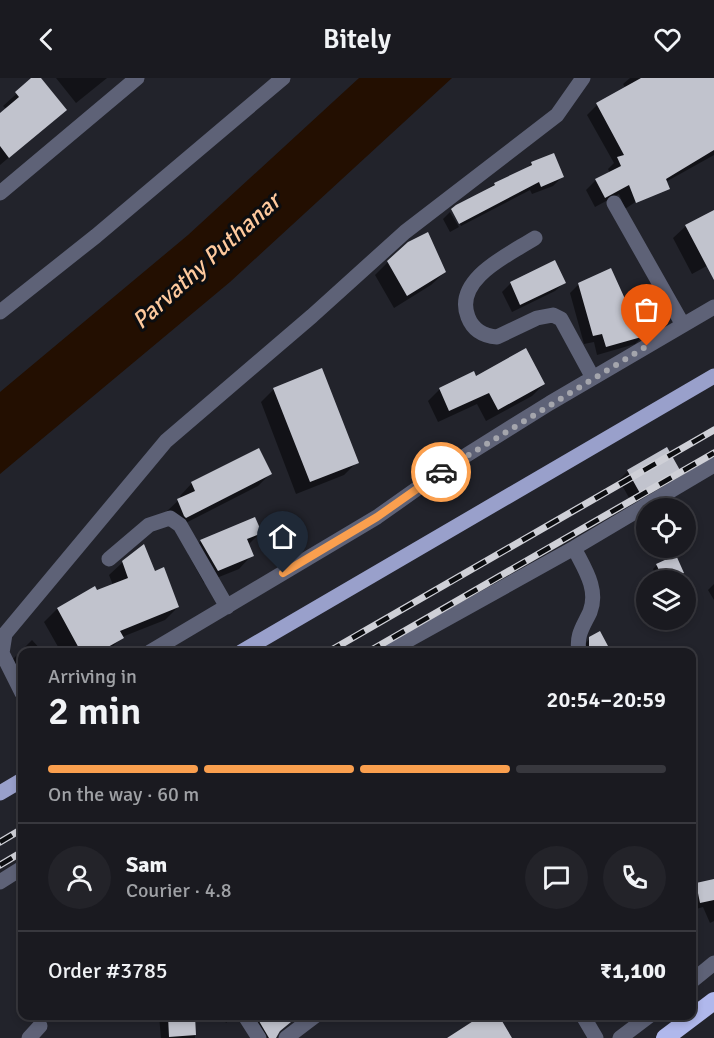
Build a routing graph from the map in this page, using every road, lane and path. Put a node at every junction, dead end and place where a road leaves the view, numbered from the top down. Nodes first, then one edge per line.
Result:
1 (137, 78) edge
2 (282, 78) edge
3 (583, 78) edge
4 (0, 193) edge
5 (614, 203) dead end
6 (535, 238) dead end
7 (714, 307) edge
8 (0, 312) edge
9 (683, 325) junction
10 (714, 376) edge
11 (593, 378) junction
12 (714, 465) edge
13 (574, 548) junction
14 (110, 559) dead end
15 (226, 607) junction
16 (157, 648) edge
17 (248, 648) edge
18 (394, 648) edge
19 (579, 648) edge
20 (18, 685) edge
21 (18, 782) edge
22 (0, 793) edge
23 (18, 871) edge
24 (0, 882) edge
25 (714, 963) edge
26 (696, 978) edge
27 (714, 1001) edge
28 (696, 1015) edge
29 (248, 1020) edge
30 (310, 1020) edge
31 (585, 1020) edge
32 (644, 1020) edge
33 (689, 1020) edge
34 (40, 1026) dead end
35 (29, 1038) edge
36 (259, 1038) edge
37 (286, 1038) edge
38 (596, 1038) edge
39 (620, 1038) edge
40 (665, 1038) edge

1 - 4 street
2 - 8 street
3 - 20 street
5 - 9 street
6 - 11 street
7 - 9 street
9 - 11 street
10 - 17 main road
11 - 15 street
12 - 13 street
13 - 18 street
13 - 19 street
14 - 15 street
15 - 16 street
21 - 22 main road
23 - 24 street
25 - 26 street
27 - 28 highway
29 - 36 street
30 - 37 street
31 - 38 street
32 - 39 street
33 - 40 highway
34 - 35 street

